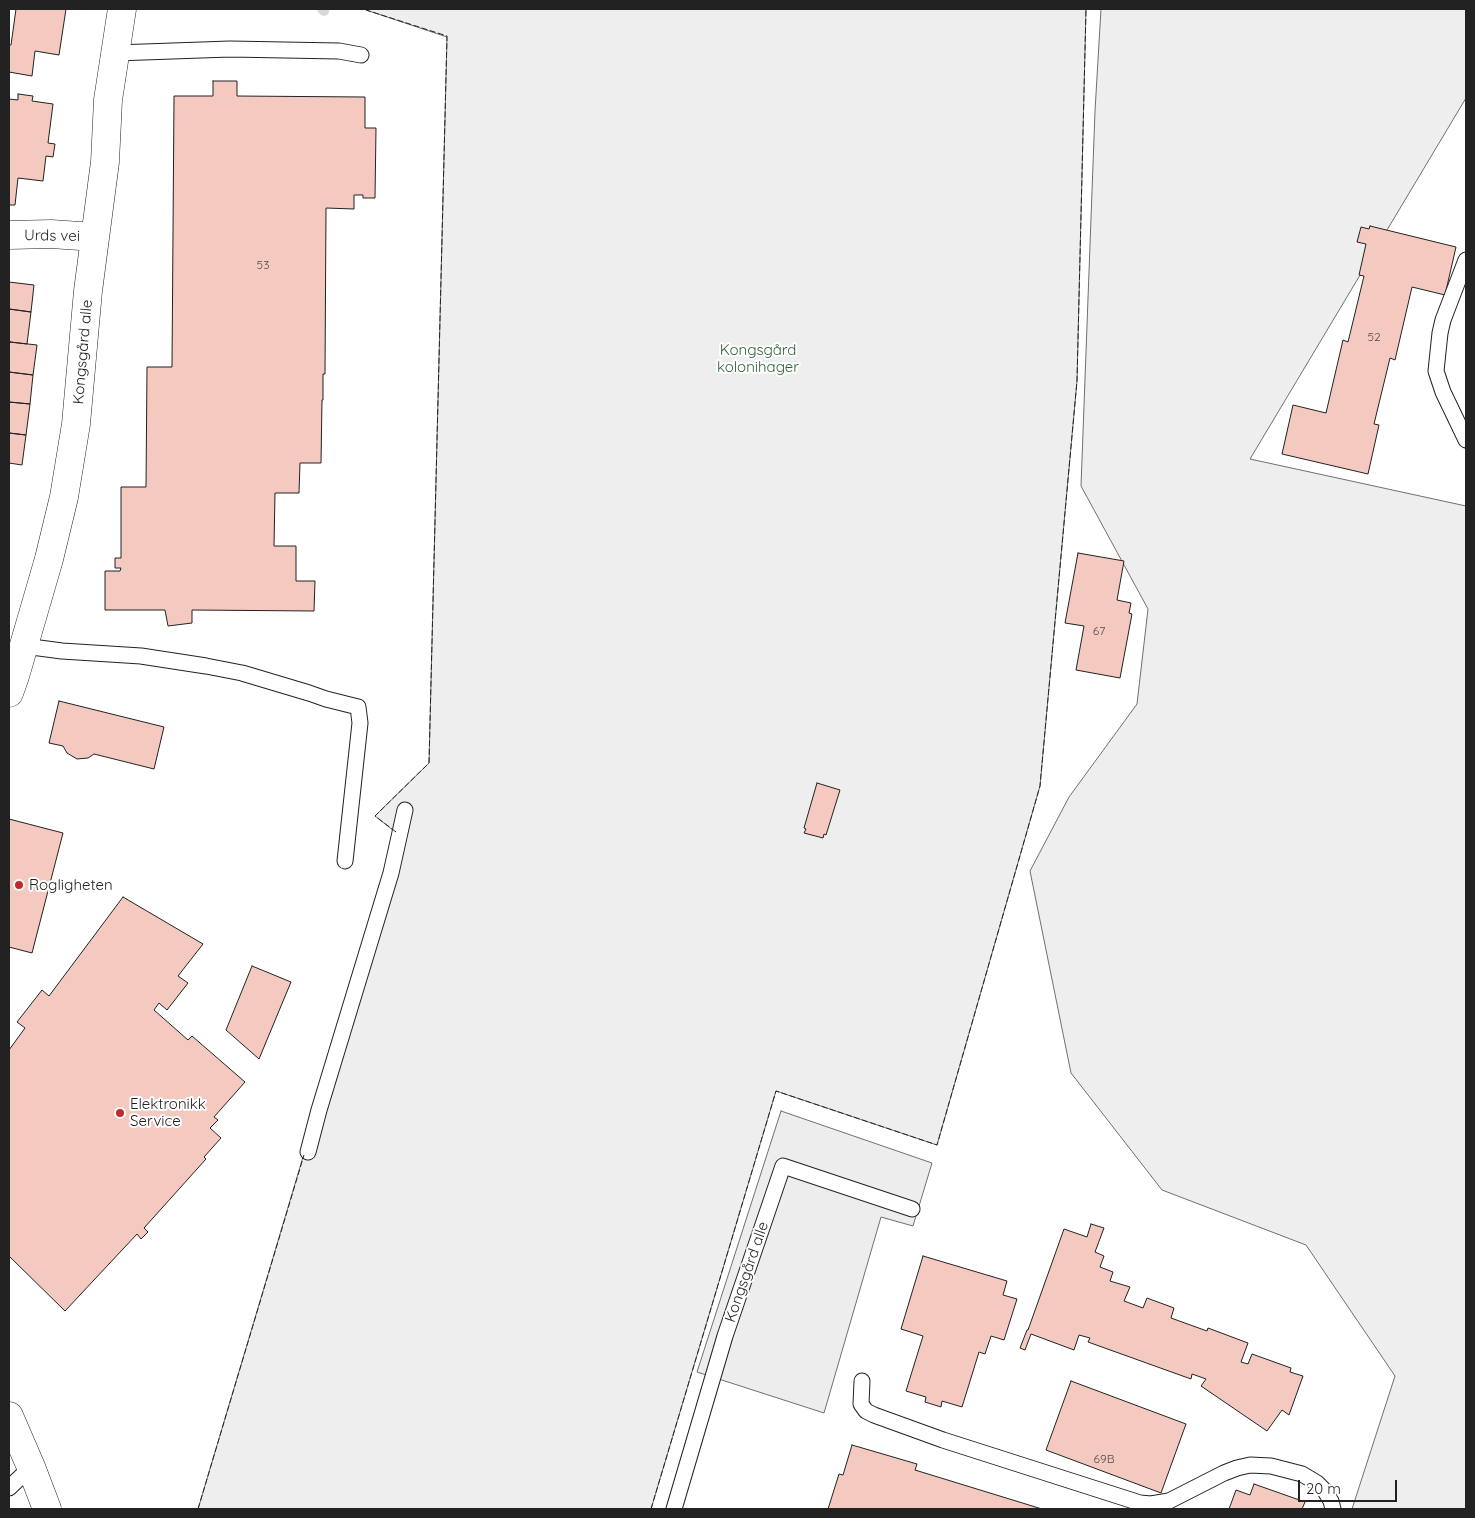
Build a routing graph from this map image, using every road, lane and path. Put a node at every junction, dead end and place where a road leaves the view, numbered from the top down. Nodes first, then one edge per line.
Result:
1 (122, 9) edge
2 (115, 53) junction
3 (361, 55) dead end
4 (9, 235) edge
5 (95, 237) junction
6 (1466, 260) edge
7 (1466, 440) edge
8 (24, 646) junction
9 (9, 694) edge
10 (405, 810) dead end
11 (345, 861) dead end
12 (308, 1152) dead end
13 (912, 1209) dead end
14 (862, 1382) dead end
15 (9, 1416) edge
16 (31, 1468) junction
17 (9, 1488) edge
18 (47, 1509) edge
19 (674, 1509) edge
20 (1333, 1509) edge

1 - 2 street, Kongsgård alle
2 - 3 lane
2 - 5 street, Kongsgård alle
4 - 5 street, Urds vei
5 - 8 street, Kongsgård alle
6 - 7 lane
8 - 9 street, Kongsgård alle
8 - 11 lane
10 - 12 lane
13 - 19 lane, Kongsgård alle
14 - 20 lane
15 - 16 street
16 - 17 lane
16 - 18 street

